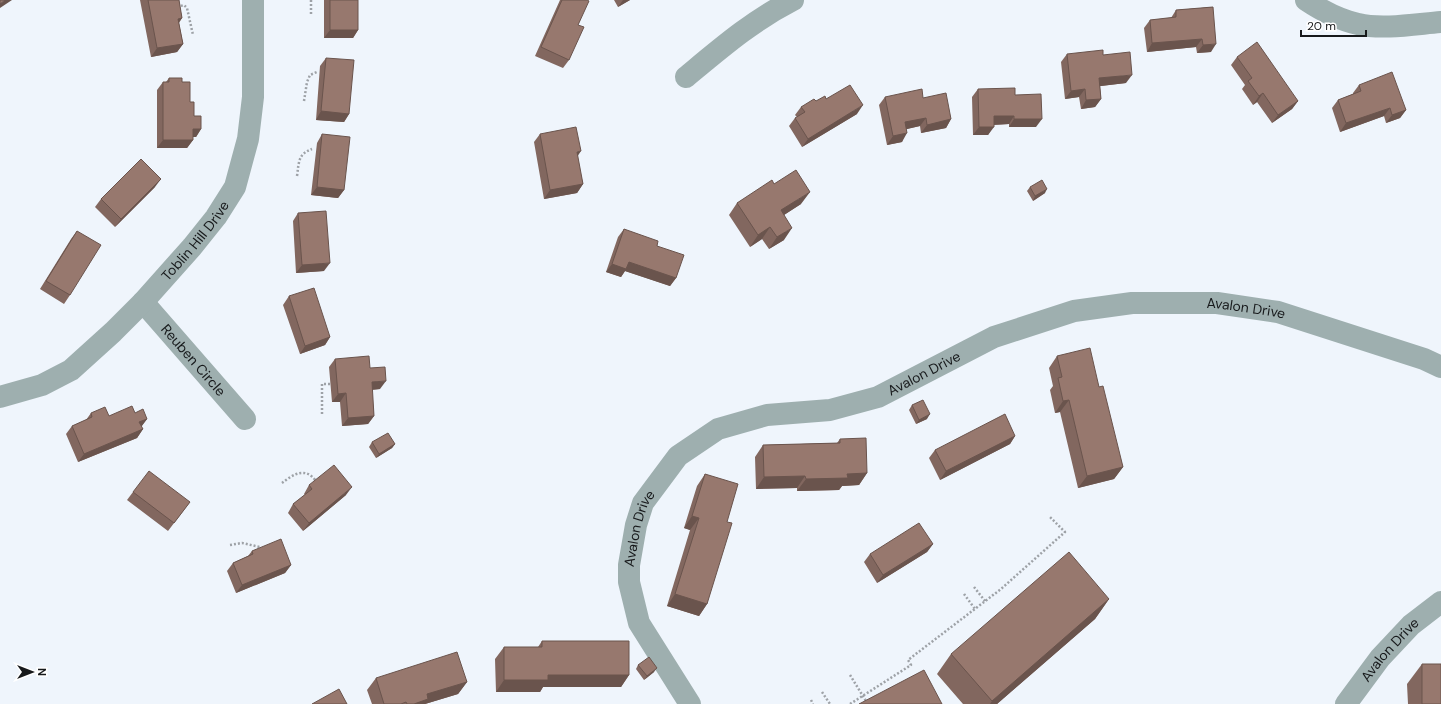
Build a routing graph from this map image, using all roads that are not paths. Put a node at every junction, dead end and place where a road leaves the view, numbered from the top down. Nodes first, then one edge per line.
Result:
1 (252, 0) edge
2 (793, 0) edge
3 (1306, 0) edge
4 (1441, 22) edge
5 (686, 77) dead end
6 (142, 302) junction
7 (1441, 367) edge
8 (0, 397) edge
9 (245, 419) dead end
10 (1441, 602) edge
11 (690, 704) edge
12 (1346, 704) edge

1 - 6 street, Toblin Hill Drive
2 - 5 street
3 - 4 street
6 - 8 street, Toblin Hill Drive
6 - 9 street, Reuben Circle
7 - 11 street, Avalon Drive
10 - 12 street, Avalon Drive

